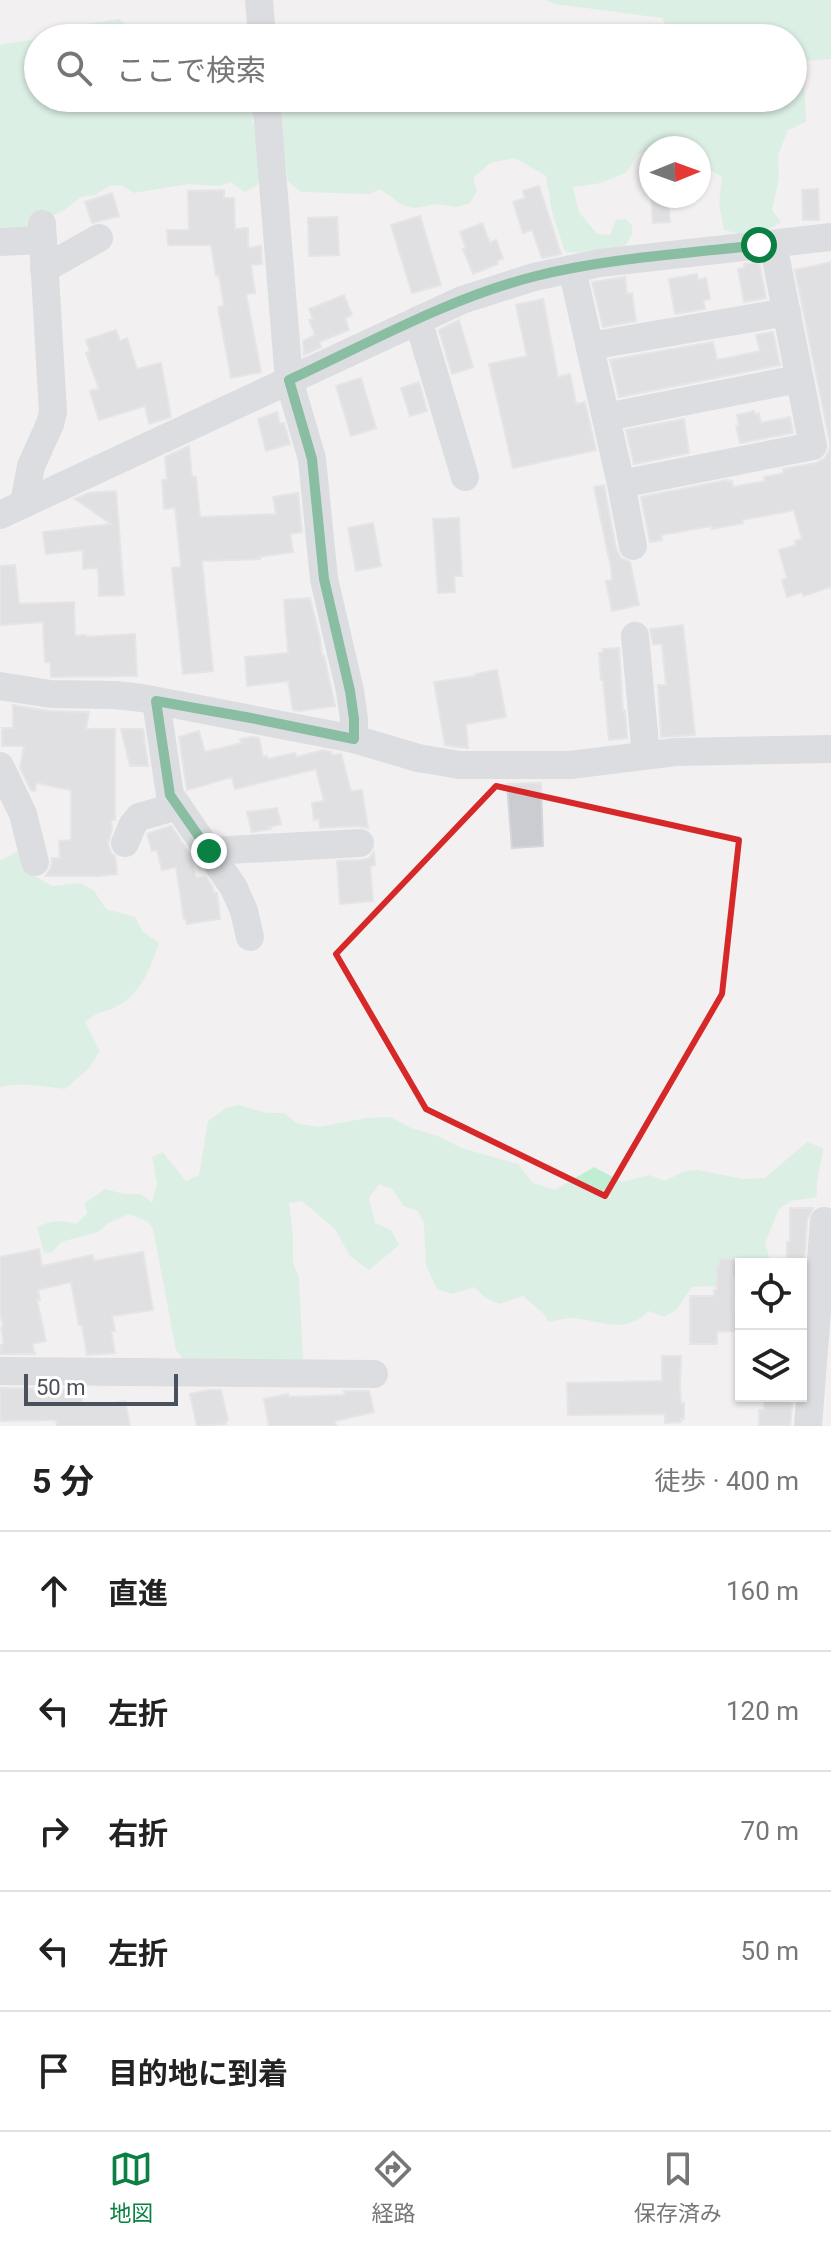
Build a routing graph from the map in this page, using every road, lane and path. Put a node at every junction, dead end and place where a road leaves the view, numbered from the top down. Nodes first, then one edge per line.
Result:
1 (259, 0) edge
2 (261, 24) edge
3 (267, 112) edge
4 (831, 237) edge
5 (99, 238) dead end
6 (0, 242) edge
7 (773, 244) junction
8 (44, 269) junction
9 (572, 269) junction
10 (787, 312) junction
11 (418, 320) junction
12 (590, 346) junction
13 (798, 379) junction
14 (289, 380) junction
15 (606, 417) junction
16 (465, 477) dead end
17 (621, 484) junction
18 (12, 510) edge
19 (633, 546) dead end
20 (635, 636) dead end
21 (0, 686) edge
22 (156, 701) junction
23 (354, 739) junction
24 (831, 749) edge
25 (646, 755) junction
26 (0, 766) edge
27 (178, 806) junction
28 (125, 843) dead end
29 (360, 843) dead end
30 (209, 851) junction
31 (35, 862) dead end
32 (250, 937) dead end
33 (824, 1221) dead end
34 (0, 1371) edge
35 (374, 1374) dead end
36 (808, 1426) edge

1 - 2 street
3 - 14 street
4 - 7 street
5 - 8 street
6 - 8 street
7 - 9 street
7 - 10 street
8 - 18 street
9 - 11 street
9 - 12 street
10 - 12 street
10 - 13 street
11 - 14 street
11 - 16 street
12 - 15 street
13 - 15 street
13 - 17 street
14 - 18 street
14 - 23 street
15 - 17 street
17 - 19 street
20 - 25 street
21 - 22 street
22 - 23 street
22 - 27 street
23 - 25 street
24 - 25 street
26 - 31 street
27 - 28 street
27 - 30 street
29 - 30 street
30 - 32 street
33 - 36 street
34 - 35 street

